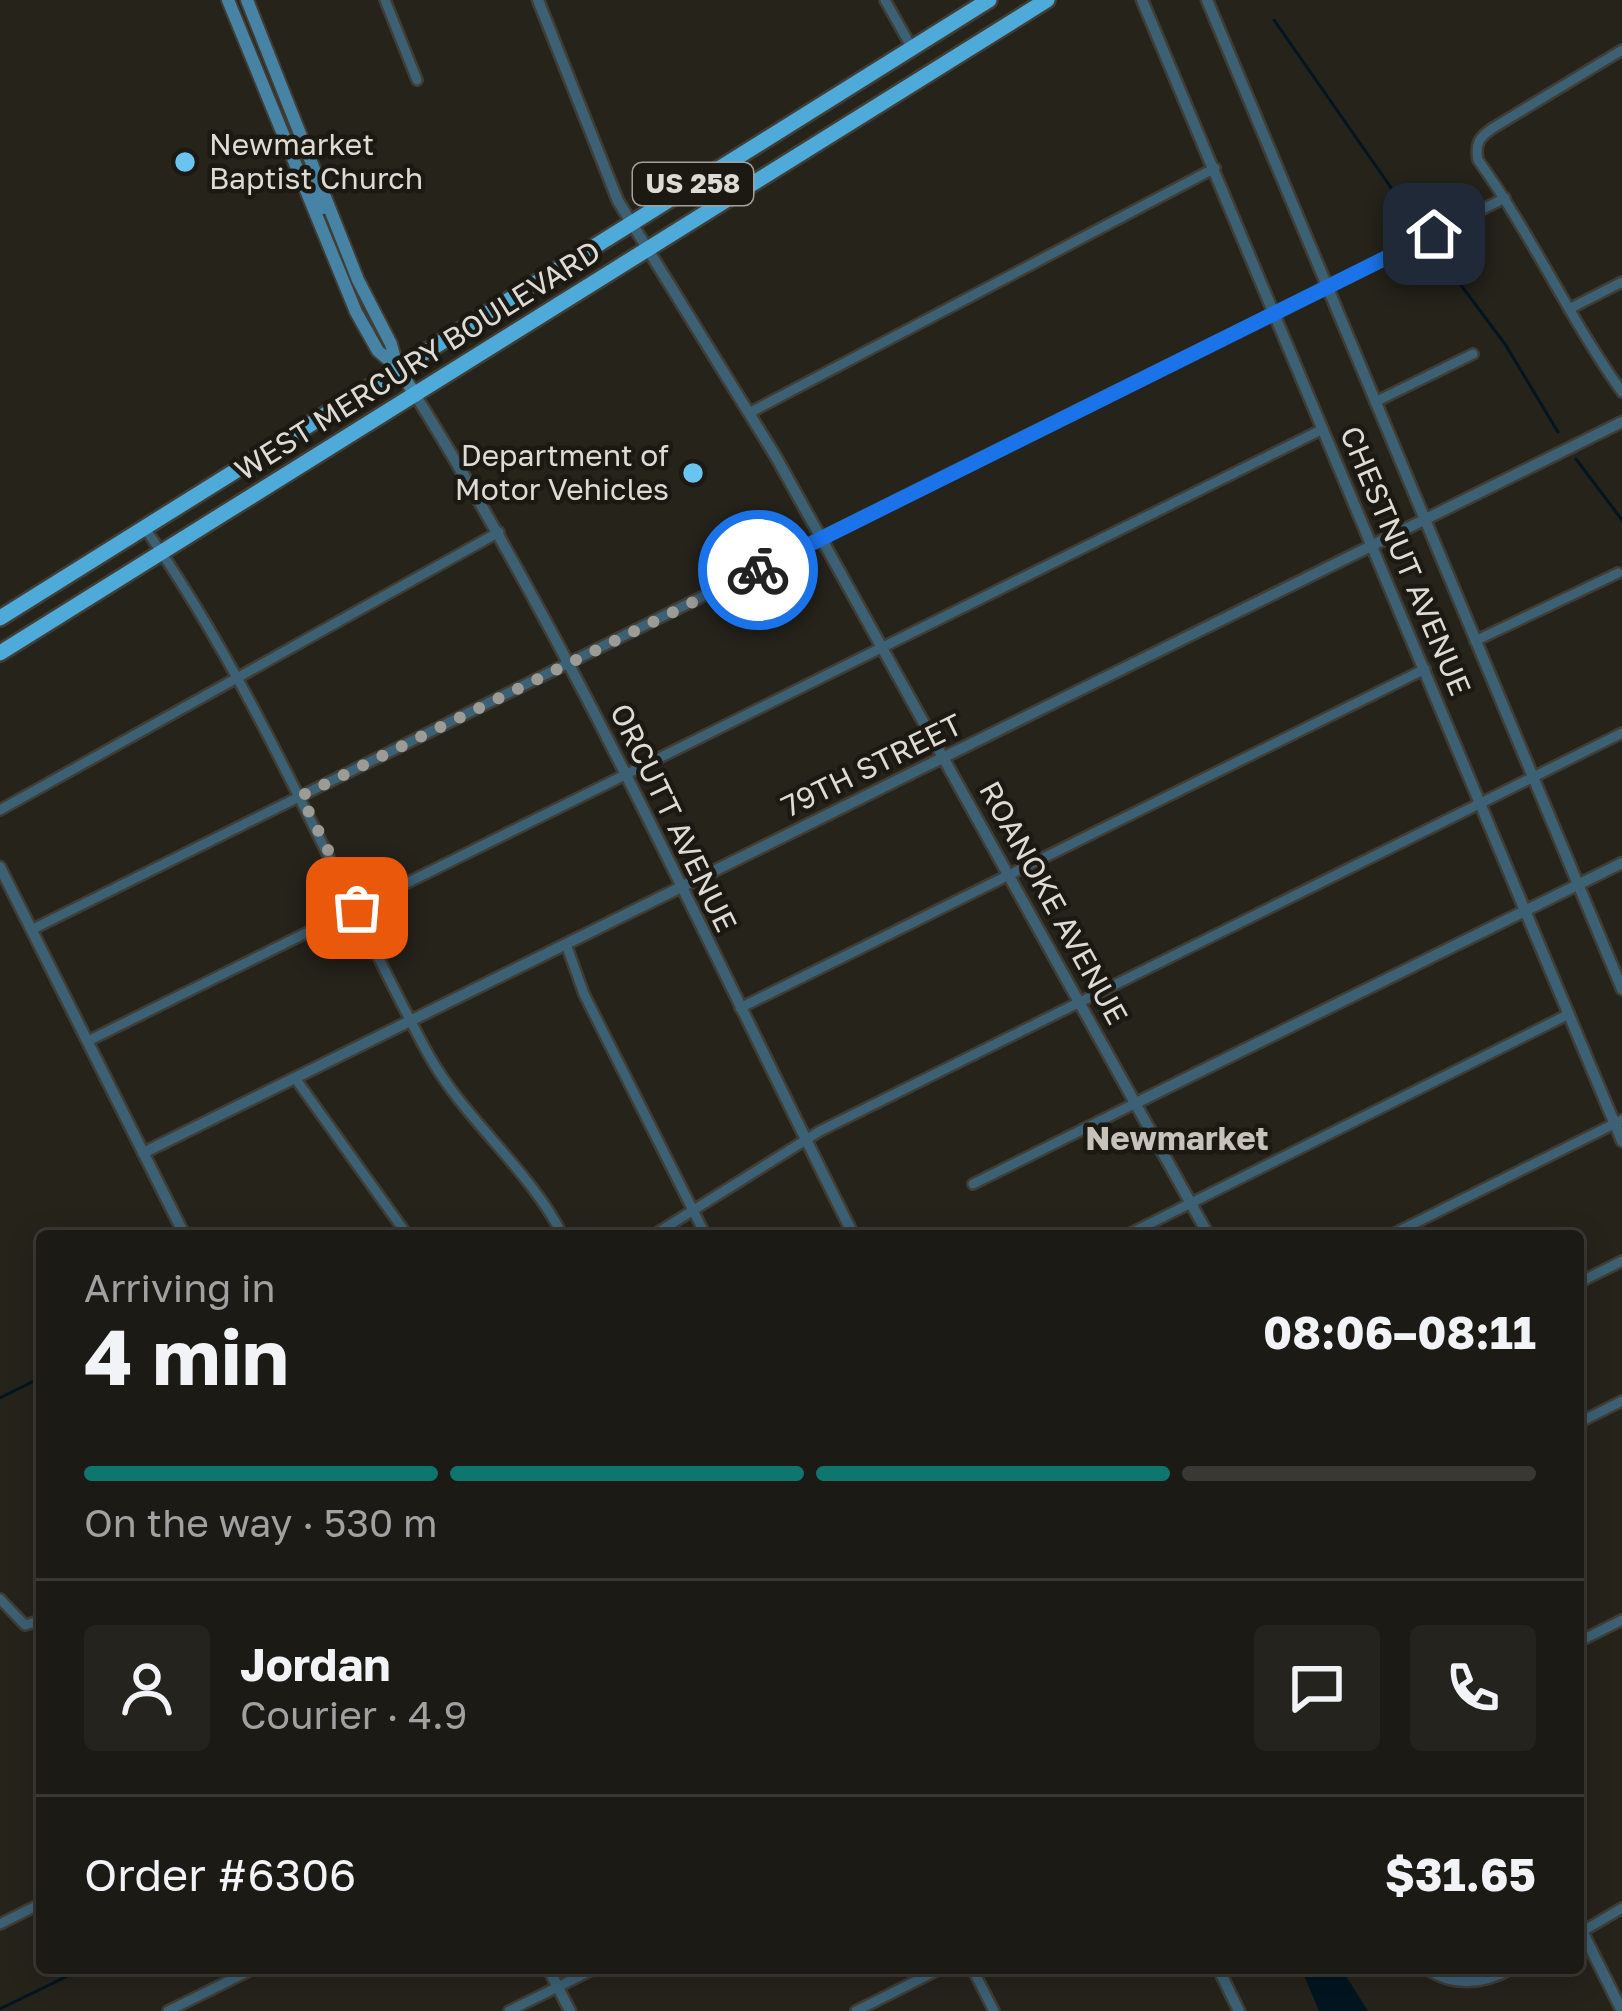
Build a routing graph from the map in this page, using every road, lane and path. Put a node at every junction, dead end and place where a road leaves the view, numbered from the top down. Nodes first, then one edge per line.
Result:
1 (228, 0) edge
2 (247, 0) edge
3 (386, 0) edge
4 (538, 0) edge
5 (885, 0) edge
6 (988, 0) edge
7 (1142, 0) edge
8 (1207, 0) edge
9 (1041, 2) edge
10 (912, 48) junction
11 (1622, 50) edge
12 (417, 80) dead end
13 (1215, 168) junction
14 (296, 172) junction
15 (1505, 198) junction
16 (329, 208) junction
17 (631, 224) junction
18 (647, 250) junction
19 (1622, 282) edge
20 (1329, 288) junction
21 (1569, 309) junction
22 (1274, 315) junction
23 (1473, 354) dead end
24 (398, 368) junction
25 (1622, 392) edge
26 (416, 396) junction
27 (1375, 402) junction
28 (749, 412) junction
29 (1622, 422) edge
30 (1323, 429) junction
31 (1424, 520) junction
32 (144, 527) junction
33 (499, 532) junction
34 (822, 539) junction
35 (1372, 545) junction
36 (161, 553) junction
37 (1618, 573) dead end
38 (0, 618) edge
39 (1475, 641) junction
40 (884, 646) junction
41 (0, 653) edge
42 (570, 662) junction
43 (1424, 669) junction
44 (237, 677) junction
45 (1622, 733) edge
46 (944, 757) junction
47 (626, 775) junction
48 (1533, 778) junction
49 (301, 796) junction
50 (1481, 802) junction
51 (0, 810) edge
52 (1622, 863) edge
53 (0, 867) edge
54 (1010, 875) junction
55 (1578, 885) junction
56 (681, 887) junction
57 (357, 908) junction
58 (1526, 911) junction
59 (33, 928) junction
60 (566, 944) junction
61 (1622, 989) edge
62 (1079, 1000) junction
63 (740, 1008) junction
64 (1569, 1014) junction
65 (411, 1020) junction
66 (88, 1041) junction
67 (295, 1078) junction
68 (1136, 1103) junction
69 (1618, 1122) edge
70 (805, 1138) junction
71 (1622, 1142) edge
72 (143, 1153) junction
73 (973, 1184) dead end
74 (1191, 1203) junction
75 (693, 1210) junction
76 (182, 1230) edge
77 (404, 1230) edge
78 (560, 1230) edge
79 (661, 1230) edge
80 (703, 1230) edge
81 (851, 1230) edge
82 (1137, 1230) edge
83 (1206, 1230) edge
84 (1401, 1230) edge
85 (1622, 1261) edge
86 (1584, 1280) edge
87 (1622, 1401) edge
88 (1584, 1420) edge
89 (0, 1599) edge
90 (1622, 1620) edge
91 (36, 1622) edge
92 (1584, 1639) edge
93 (36, 1906) edge
94 (1622, 1908) edge
95 (0, 1924) edge
96 (1584, 1927) edge
97 (1584, 1937) edge
98 (243, 1974) edge
99 (551, 1974) edge
100 (584, 1974) edge
101 (931, 1974) edge
102 (975, 1974) edge
103 (1221, 1974) edge
104 (1435, 1974) edge
105 (1494, 1974) edge
106 (558, 1987) junction
107 (168, 2011) edge
108 (509, 2011) edge
109 (570, 2011) edge
110 (856, 2011) edge
111 (994, 2011) edge
112 (1239, 2011) edge
113 (1622, 2011) edge

1 - 14 main road, ORCUTT AVENUE
2 - 16 main road, ORCUTT AVENUE
3 - 12 street
4 - 17 street, ROANOKE AVENUE
5 - 10 street
6 - 10 highway, WEST MERCURY BOULEVARD / US 258
7 - 13 street, CHESTNUT AVENUE
8 - 20 street, CHESTNUT AVENUE
9 - 18 highway, WEST MERCURY BOULEVARD / US 258
10 - 17 highway, WEST MERCURY BOULEVARD / US 258
11 - 15 street
13 - 22 street, CHESTNUT AVENUE
13 - 28 street
14 - 16 main road
14 - 24 main road, ORCUTT AVENUE
15 - 20 street
15 - 21 street
16 - 24 main road, ORCUTT AVENUE
17 - 18 street, ROANOKE AVENUE
17 - 24 highway, WEST MERCURY BOULEVARD / US 258
18 - 26 highway, WEST MERCURY BOULEVARD / US 258
18 - 28 street, ROANOKE AVENUE
19 - 21 street
20 - 22 street
20 - 27 street, CHESTNUT AVENUE
21 - 25 street
22 - 30 street, CHESTNUT AVENUE
22 - 34 street
23 - 27 street
24 - 26 main road, ORCUTT AVENUE
24 - 32 highway, WEST MERCURY BOULEVARD / US 258
26 - 33 street, ORCUTT AVENUE
26 - 36 highway, WEST MERCURY BOULEVARD / US 258
27 - 31 street, CHESTNUT AVENUE
28 - 34 street, ROANOKE AVENUE
29 - 31 street, 79TH STREET
30 - 35 street, CHESTNUT AVENUE
30 - 40 street
31 - 35 street, 79TH STREET
31 - 39 street, CHESTNUT AVENUE
32 - 36 street
32 - 38 highway, WEST MERCURY BOULEVARD / US 258
33 - 42 street, ORCUTT AVENUE
33 - 44 street
34 - 40 street, ROANOKE AVENUE
34 - 42 street
35 - 43 street, CHESTNUT AVENUE
35 - 46 street, 79TH STREET
36 - 41 highway, WEST MERCURY BOULEVARD / US 258
36 - 44 street
37 - 39 street
39 - 48 street, CHESTNUT AVENUE
40 - 46 street, ROANOKE AVENUE
40 - 47 street
42 - 47 street, ORCUTT AVENUE
42 - 49 street
43 - 50 street, CHESTNUT AVENUE
43 - 54 street
44 - 49 street
44 - 51 street
45 - 48 street
46 - 54 street, ROANOKE AVENUE
46 - 56 street, 79TH STREET
47 - 56 street, ORCUTT AVENUE
47 - 57 street
48 - 50 street
48 - 55 street, CHESTNUT AVENUE
49 - 57 street
49 - 59 street
50 - 58 street, CHESTNUT AVENUE
50 - 62 street
52 - 55 street
53 - 59 street
54 - 62 street, ROANOKE AVENUE
54 - 63 street
55 - 58 street
55 - 61 street, CHESTNUT AVENUE
56 - 60 street, 79TH STREET
56 - 63 street, ORCUTT AVENUE
57 - 65 street
57 - 66 street
58 - 64 street, CHESTNUT AVENUE
58 - 68 street
59 - 66 street
60 - 65 street, 79TH STREET
60 - 75 street
62 - 68 street, ROANOKE AVENUE
62 - 70 street
63 - 70 street, ORCUTT AVENUE
64 - 69 street, CHESTNUT AVENUE
64 - 74 street
65 - 67 street, 79TH STREET
65 - 78 street
66 - 72 street
67 - 72 street, 79TH STREET
67 - 77 street
68 - 73 street
68 - 74 street, ROANOKE AVENUE
69 - 71 street, CHESTNUT AVENUE
69 - 84 street
70 - 75 street
70 - 81 street, ORCUTT AVENUE
72 - 76 street
74 - 82 street
74 - 83 street, ROANOKE AVENUE
75 - 79 street
75 - 80 street
85 - 86 street
87 - 88 street
89 - 91 street
90 - 92 street
93 - 95 street
94 - 96 street
97 - 113 street
98 - 107 street
99 - 106 street
100 - 106 street
101 - 110 street
102 - 111 street
103 - 112 street
104 - 105 street
106 - 108 street
106 - 109 street

